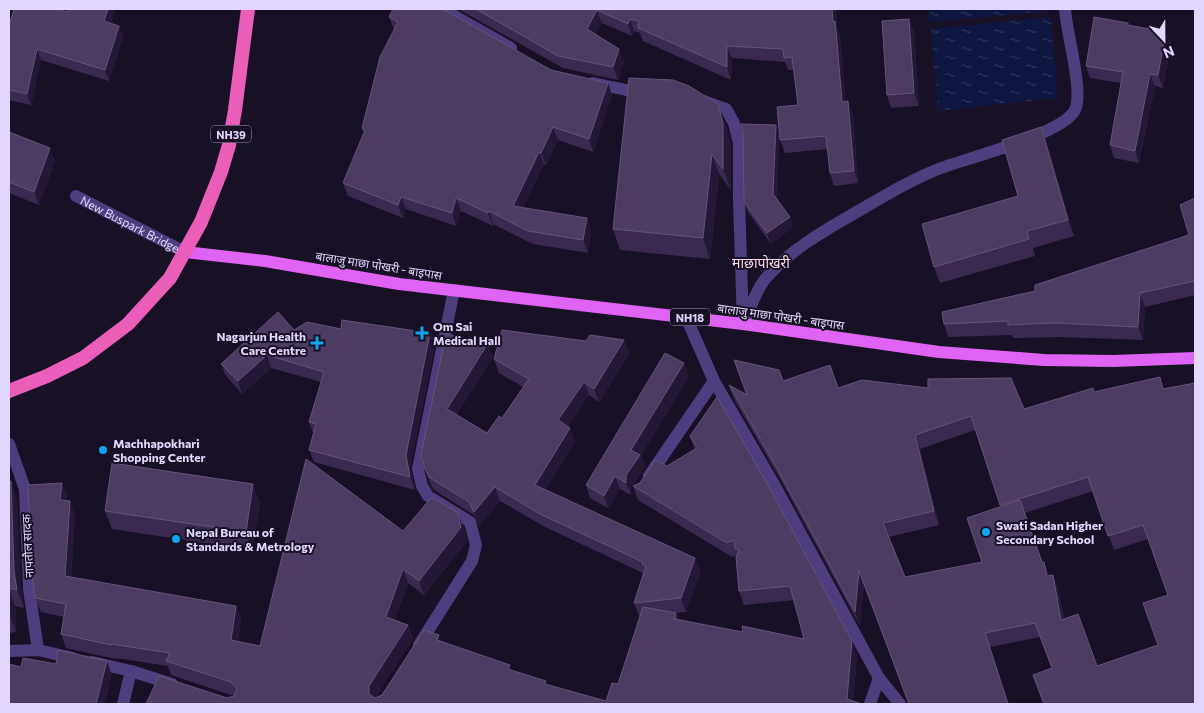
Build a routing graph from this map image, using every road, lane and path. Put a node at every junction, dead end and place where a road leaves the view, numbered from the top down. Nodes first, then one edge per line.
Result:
1 (248, 9) edge
2 (442, 9) edge
3 (1065, 9) edge
4 (526, 56) edge
5 (579, 80) edge
6 (654, 92) edge
7 (691, 96) edge
8 (76, 196) dead end
9 (185, 252) junction
10 (454, 290) junction
11 (686, 317) junction
12 (742, 324) junction
13 (1195, 358) edge
14 (714, 382) junction
15 (9, 391) edge
16 (9, 444) edge
17 (643, 484) edge
18 (38, 650) junction
19 (9, 651) edge
20 (413, 654) edge
21 (131, 671) junction
22 (879, 678) junction
23 (187, 689) edge
24 (123, 704) edge
25 (870, 704) edge
26 (900, 704) edge

1 - 9 highway, NH39
2 - 4 street
3 - 12 street
5 - 6 street
7 - 12 street
8 - 9 street, New Buspark Bridge
9 - 10 main road, बालाजु माछा पोखरी - बाइपास / NH18
9 - 15 highway, NH39
10 - 11 main road, बालाजु माछा पोखरी - बाइपास / NH18
10 - 20 street
11 - 12 main road, बालाजु माछा पोखरी - बाइपास / NH18
11 - 14 street
12 - 13 main road, बालाजु माछा पोखरी - बाइपास / NH18
14 - 17 street
14 - 22 street
16 - 18 street, नापतौल सादक
18 - 19 street
18 - 21 street
21 - 23 street
21 - 24 street
22 - 25 street
22 - 26 street

